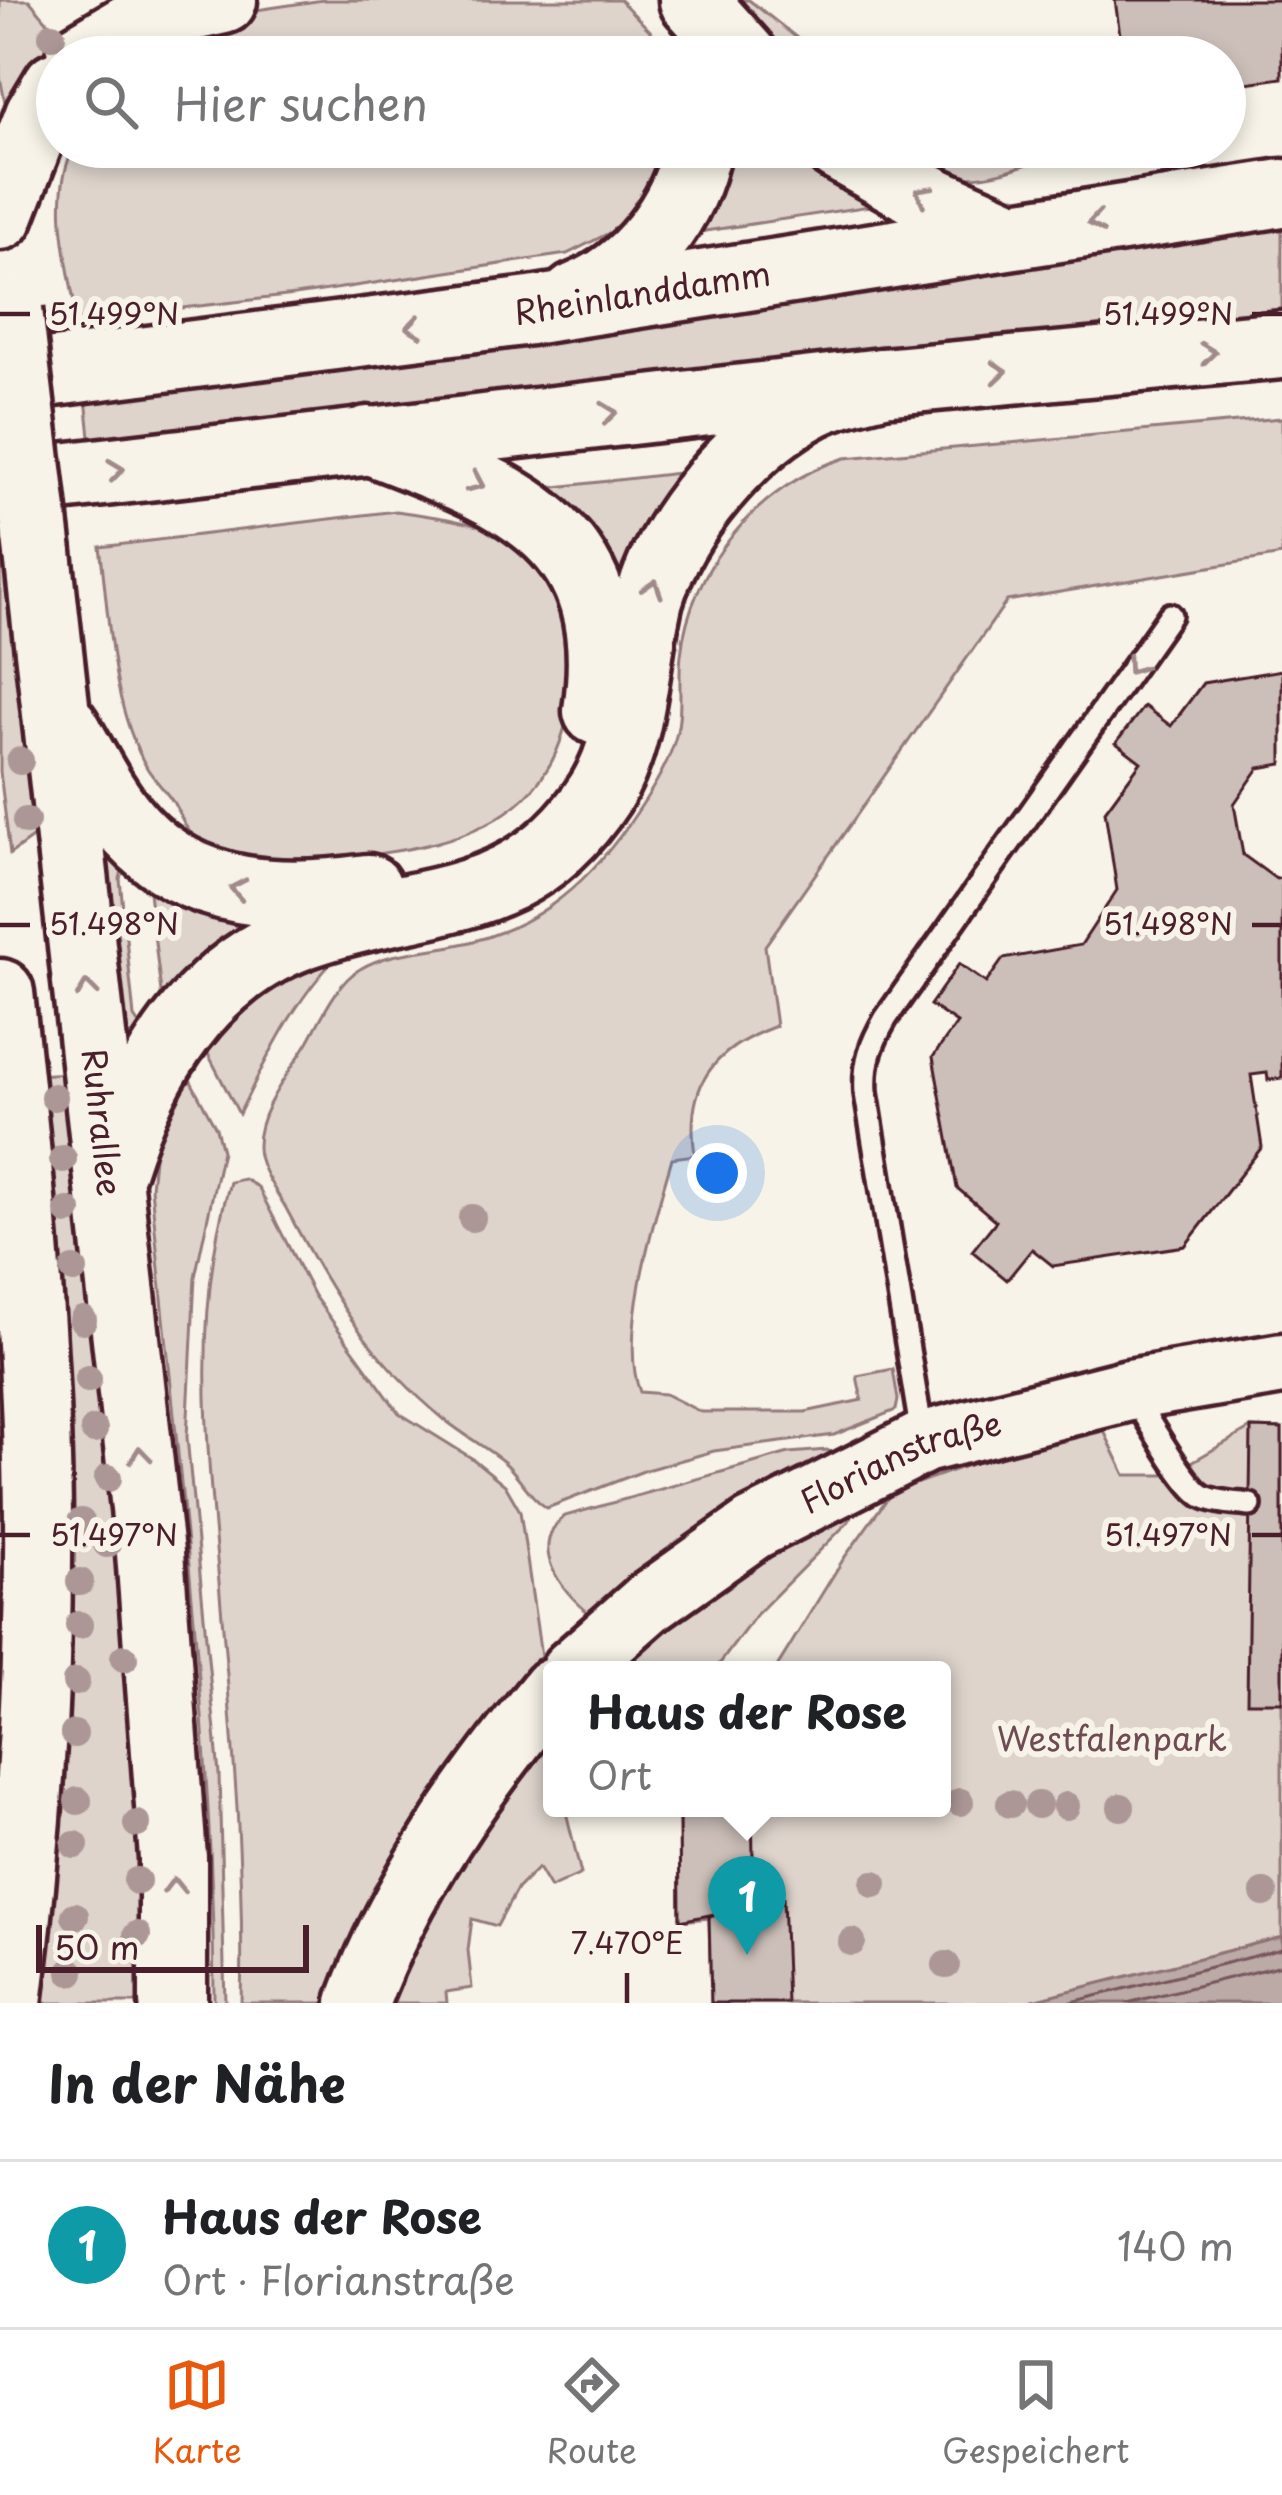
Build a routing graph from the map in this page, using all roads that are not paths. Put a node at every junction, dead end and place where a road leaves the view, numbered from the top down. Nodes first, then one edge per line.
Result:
1 (224, 0) edge
2 (648, 0) edge
3 (693, 0) edge
4 (115, 36) edge
5 (677, 36) edge
6 (725, 36) edge
7 (36, 127) edge
8 (691, 168) edge
9 (875, 168) edge
10 (1282, 193) edge
11 (1011, 235) junction
12 (3, 259) edge
13 (530, 311) junction
14 (1282, 345) edge
15 (0, 379) edge
16 (882, 382) junction
17 (368, 440) junction
18 (0, 484) edge
19 (1170, 615) dead end
20 (54, 702) junction
21 (0, 993) edge
22 (110, 1189) junction
23 (0, 1250) edge
24 (30, 1326) junction
25 (1282, 1364) edge
26 (1129, 1390) junction
27 (924, 1442) junction
28 (1250, 1504) dead end
29 (582, 1661) edge
30 (543, 1700) edge
31 (8, 2003) edge
32 (173, 2003) edge
33 (358, 2003) edge

1 - 4 main road
2 - 5 main road
3 - 6 main road
7 - 12 main road
8 - 13 main road
11 -> 9 main road
10 -> 11 main road, Rheinlanddamm
11 - 13 main road, Rheinlanddamm
12 - 20 main road, Ruhrallee, bridge
13 -> 15 main road, Rheinlanddamm
16 -> 14 main road
17 -> 16 main road
22 -> 16 main road
18 -> 17 main road
17 -> 20 main road
19 -> 27 lane
22 -> 20 main road, Ruhrallee
21 - 24 main road
32 -> 22 main road, Ruhrallee
23 - 24 main road
24 - 31 main road
25 - 26 street, Florianstraße
26 - 27 street, Florianstraße
26 - 28 lane
27 - 29 street, Florianstraße
30 - 33 street

